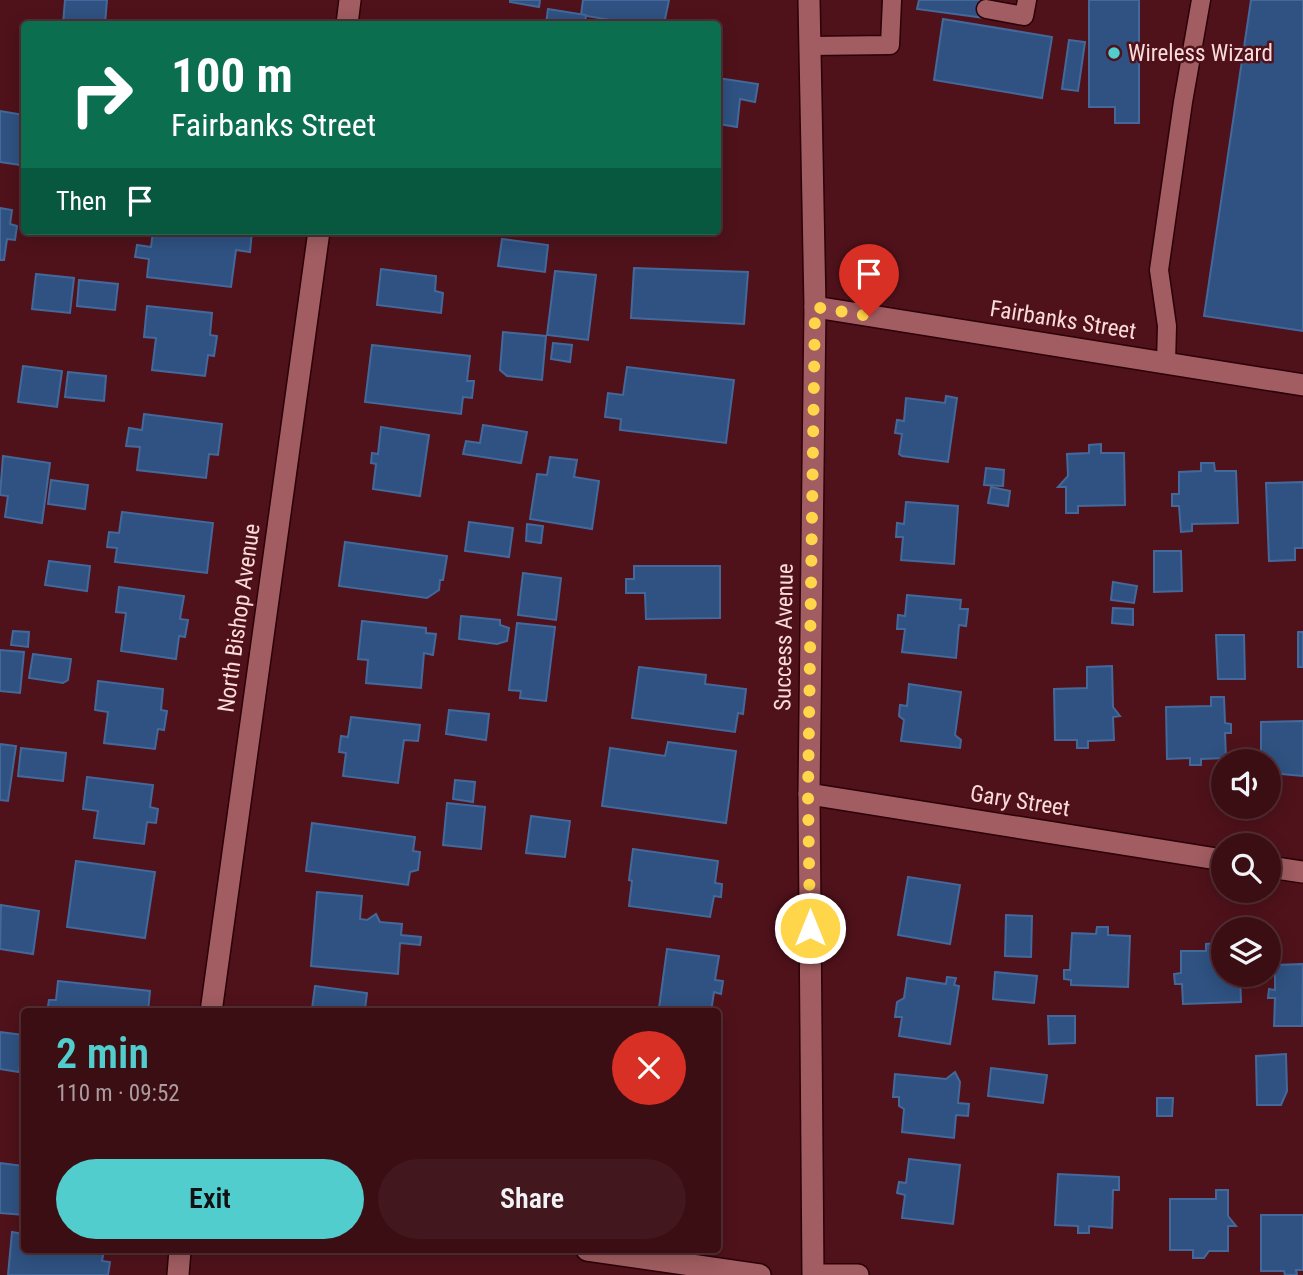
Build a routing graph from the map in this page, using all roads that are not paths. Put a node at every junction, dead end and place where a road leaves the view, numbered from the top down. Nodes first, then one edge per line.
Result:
1 (350, 0) edge
2 (809, 0) edge
3 (892, 0) edge
4 (1027, 0) edge
5 (1201, 0) edge
6 (986, 9) dead end
7 (347, 21) edge
8 (810, 46) junction
9 (317, 235) edge
10 (815, 307) junction
11 (1166, 363) junction
12 (1303, 385) edge
13 (808, 794) junction
14 (1211, 858) edge
15 (1281, 869) edge
16 (1303, 873) edge
17 (212, 1008) edge
18 (180, 1253) edge
19 (608, 1253) edge
20 (178, 1275) edge
21 (760, 1275) edge
22 (813, 1275) edge
23 (821, 1275) edge
24 (858, 1275) edge

1 - 7 street
2 - 8 street, Success Avenue
3 - 8 lane
4 - 6 lane
5 - 11 lane
8 - 10 street, Success Avenue
9 - 17 street, North Bishop Avenue
10 - 11 street, Fairbanks Street
10 - 13 street, Success Avenue
11 - 12 street, Fairbanks Street
13 - 14 street, Gary Street
13 - 22 street, Success Avenue
15 - 16 street
18 - 20 street
19 - 21 street
23 - 24 street

